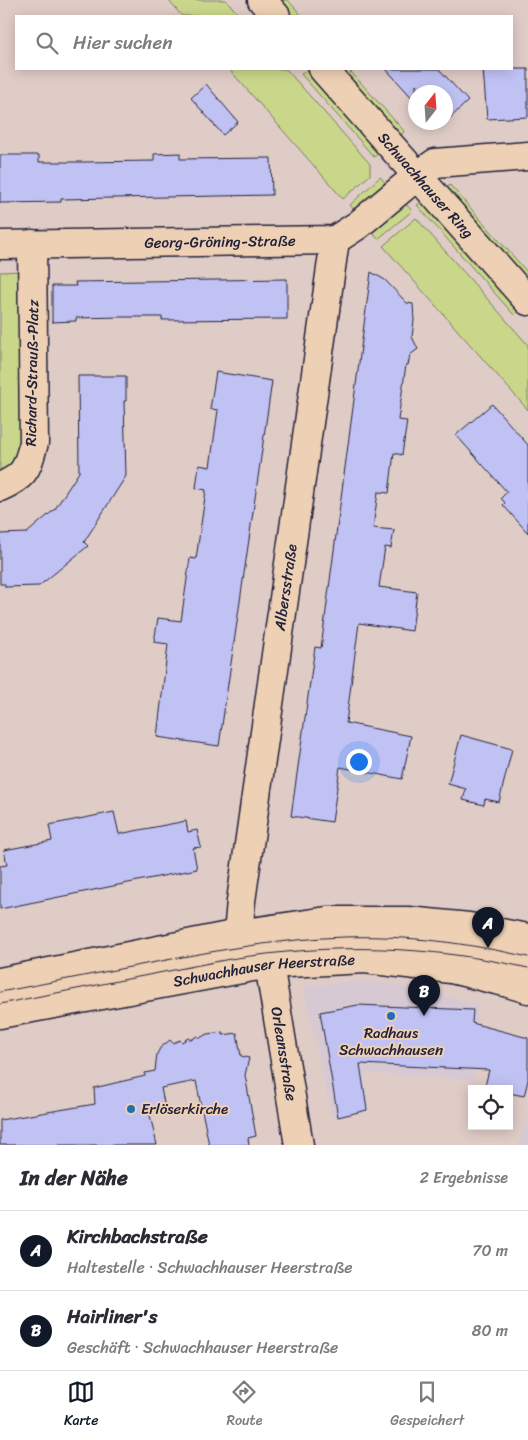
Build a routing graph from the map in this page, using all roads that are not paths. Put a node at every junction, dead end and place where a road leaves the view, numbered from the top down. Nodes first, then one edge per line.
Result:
1 (262, 0) edge
2 (275, 15) edge
3 (324, 70) edge
4 (528, 156) edge
5 (417, 176) junction
6 (335, 240) junction
7 (32, 244) junction
8 (0, 245) edge
9 (528, 302) edge
10 (0, 487) edge
11 (238, 934) junction
12 (528, 938) edge
13 (528, 962) edge
14 (269, 964) junction
15 (0, 982) edge
16 (528, 989) edge
17 (0, 998) edge
18 (0, 1014) edge
19 (299, 1145) edge

1 - 2 street
3 - 5 street, Schwachhauser Ring
4 - 5 street
5 - 6 street
5 - 9 street, Schwachhauser Ring
6 - 7 street, Georg-Gröning-Straße
6 - 11 street, Albersstraße
7 - 8 street, Georg-Gröning-Straße
7 - 10 street, Richard-Strauß-Platz
11 - 12 street
11 - 15 street
13 - 17 street
14 - 16 street, Schwachhauser Heerstraße
14 - 18 street, Schwachhauser Heerstraße
14 - 19 street, Orleansstraße

